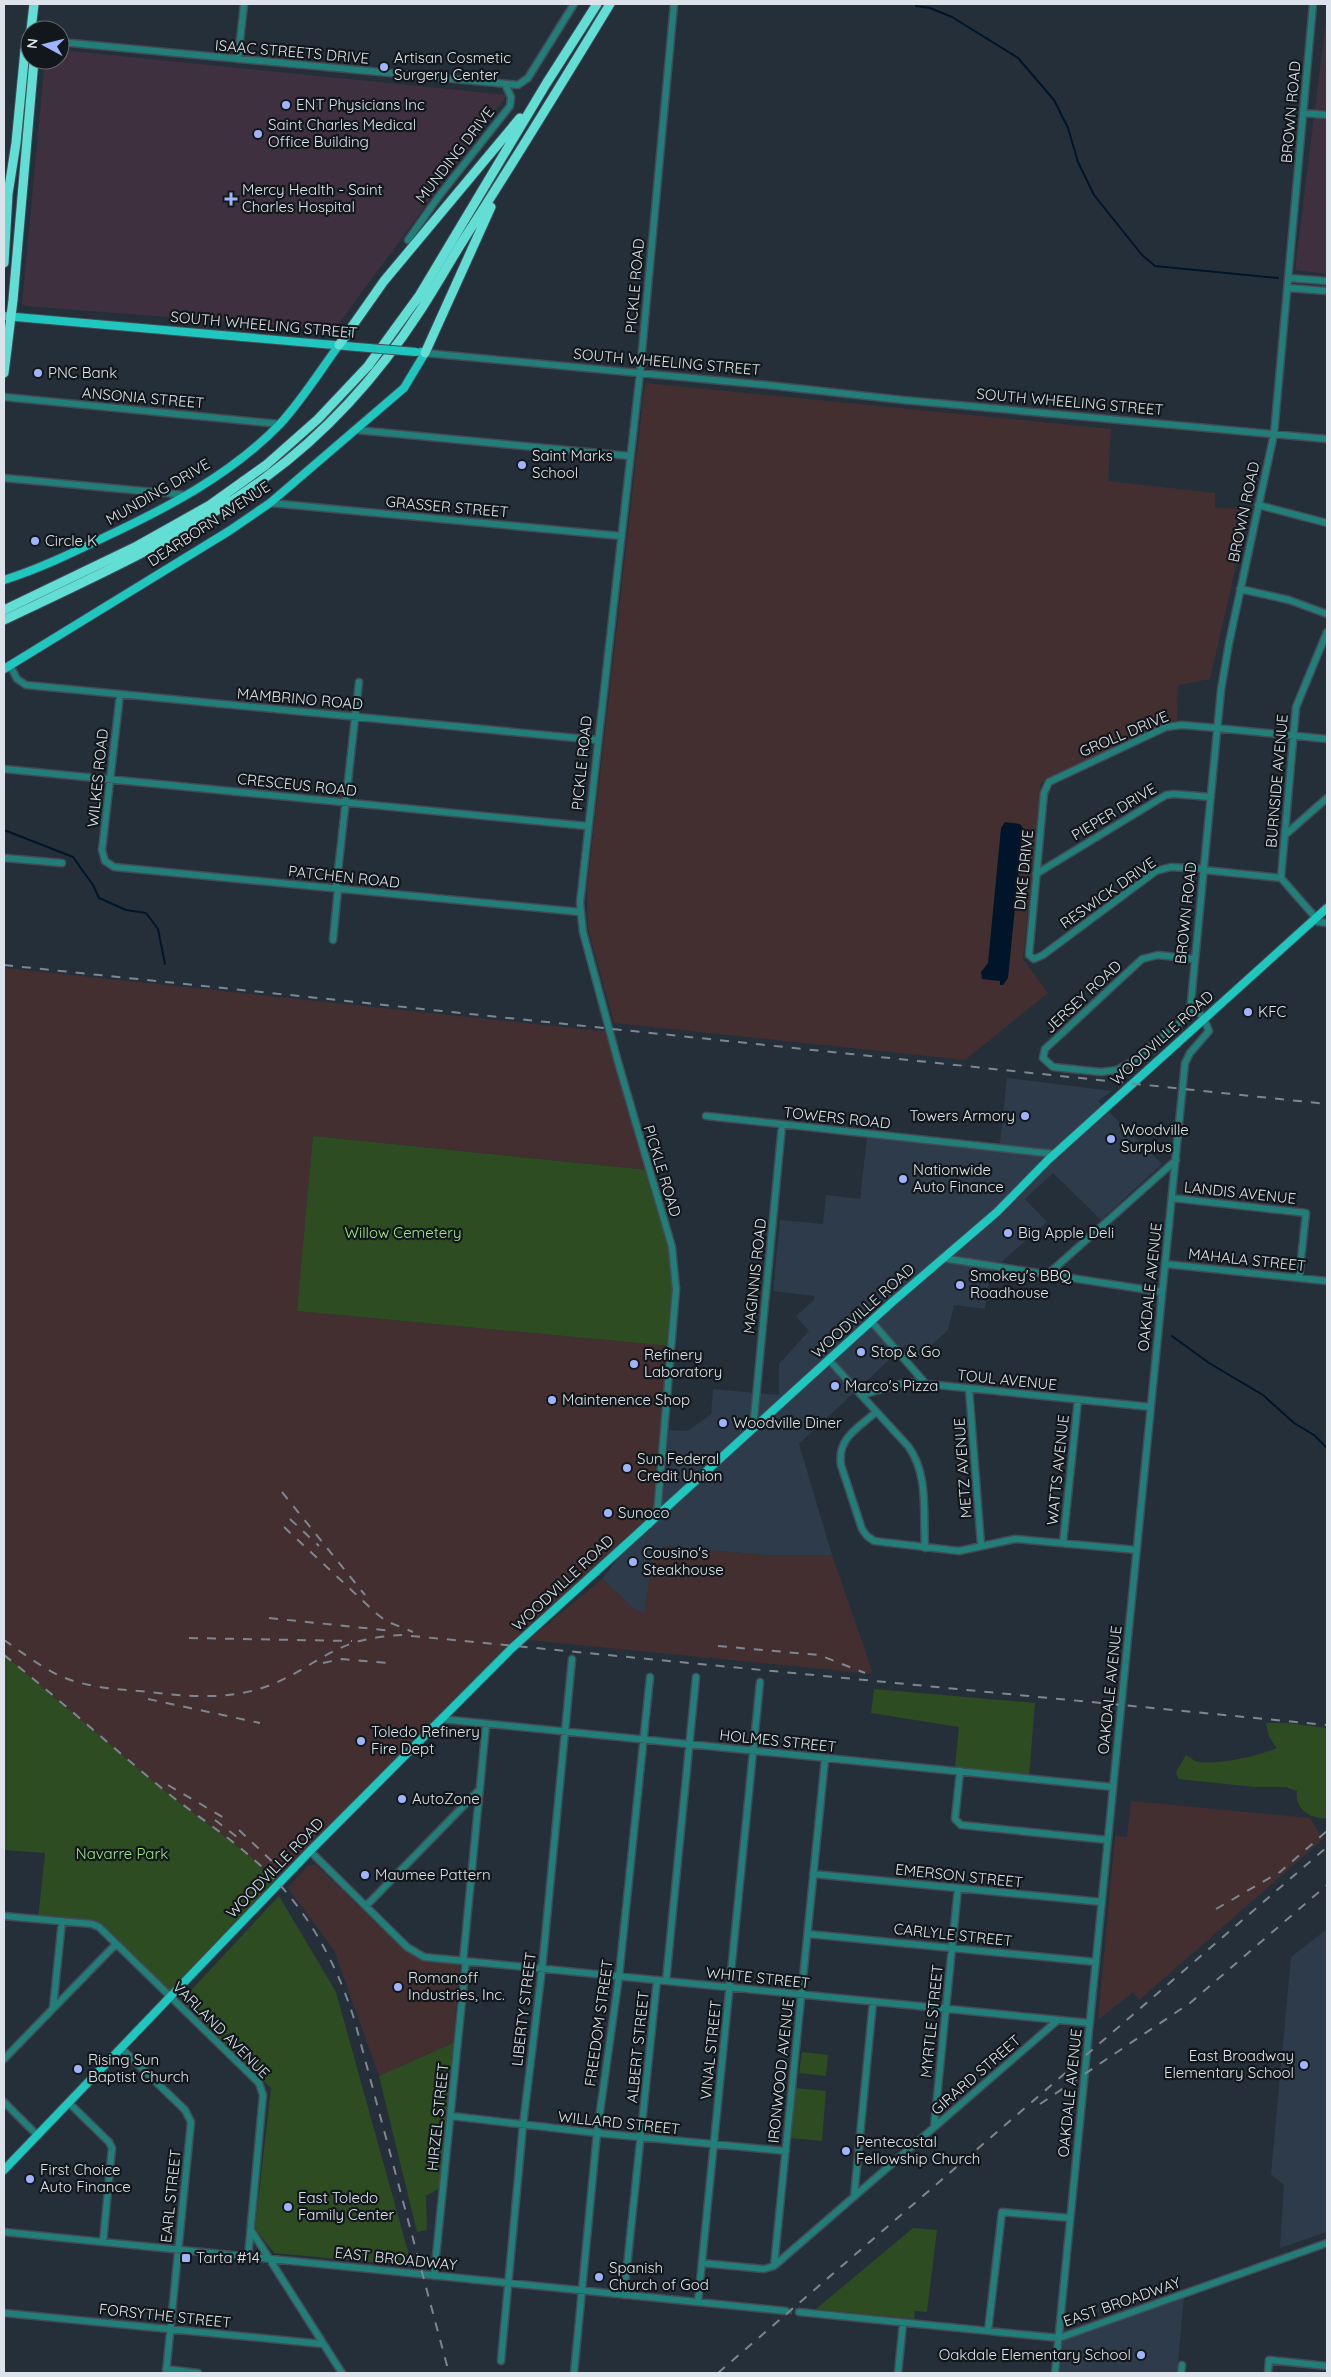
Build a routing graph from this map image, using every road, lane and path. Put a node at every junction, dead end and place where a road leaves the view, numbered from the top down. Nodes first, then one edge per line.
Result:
1 (34, 4) edge
2 (244, 4) edge
3 (574, 4) edge
4 (597, 4) edge
5 (610, 4) edge
6 (674, 4) edge
7 (1313, 4) edge
8 (32, 20) edge
9 (70, 43) edge
10 (238, 59) junction
11 (23, 70) edge
12 (33, 70) edge
13 (505, 84) junction
14 (546, 84) junction
15 (21, 86) junction
16 (1303, 113) junction
17 (1327, 115) edge
18 (27, 129) junction
19 (12, 160) junction
20 (507, 174) junction
21 (19, 237) junction
22 (5, 240) edge
23 (408, 240) dead end
24 (4, 263) edge
25 (1289, 278) junction
26 (1327, 281) edge
27 (1288, 288) junction
28 (1327, 291) edge
29 (7, 316) edge
30 (339, 345) junction
31 (421, 352) junction
32 (4, 373) edge
33 (640, 373) junction
34 (4, 398) edge
35 (280, 424) junction
36 (356, 430) junction
37 (1274, 434) junction
38 (1327, 439) edge
39 (630, 456) junction
40 (4, 478) edge
41 (186, 495) junction
42 (270, 503) junction
43 (1258, 505) junction
44 (1327, 522) edge
45 (621, 536) junction
46 (4, 580) edge
47 (1240, 588) junction
48 (4, 610) edge
49 (1327, 614) edge
50 (4, 620) edge
51 (1327, 632) edge
52 (7, 667) edge
53 (359, 682) dead end
54 (120, 694) junction
55 (356, 716) junction
56 (1216, 728) junction
57 (1294, 735) junction
58 (1327, 739) edge
59 (597, 740) junction
60 (4, 769) edge
61 (112, 780) junction
62 (1047, 784) joint
63 (1211, 797) junction
64 (1327, 798) edge
65 (346, 802) junction
66 (587, 826) junction
67 (1284, 835) junction
68 (4, 858) edge
69 (62, 863) dead end
70 (108, 863) joint
71 (1204, 870) junction
72 (1036, 874) junction
73 (1280, 878) junction
74 (337, 889) junction
75 (1327, 908) edge
76 (580, 912) junction
77 (1314, 920) junction
78 (1327, 923) edge
79 (333, 940) dead end
80 (1031, 958) joint
81 (1194, 959) junction
82 (1191, 1002) junction
83 (1204, 1019) junction
84 (706, 1116) dead end
85 (782, 1124) junction
86 (1055, 1154) junction
87 (1176, 1160) junction
88 (1172, 1198) junction
89 (942, 1258) junction
90 (1165, 1264) junction
91 (1048, 1274) junction
92 (1299, 1278) junction
93 (1327, 1281) edge
94 (1162, 1292) junction
95 (871, 1321) junction
96 (829, 1360) junction
97 (927, 1385) junction
98 (970, 1389) junction
99 (861, 1395) junction
100 (1078, 1400) junction
101 (1151, 1407) junction
102 (876, 1412) junction
103 (752, 1429) junction
104 (657, 1515) junction
105 (1063, 1543) junction
106 (981, 1545) junction
107 (925, 1548) junction
108 (1137, 1550) junction
109 (572, 1659) dead end
110 (650, 1677) dead end
111 (696, 1677) dead end
112 (760, 1682) dead end
113 (440, 1719) junction
114 (486, 1725) junction
115 (565, 1732) junction
116 (643, 1740) junction
117 (689, 1745) junction
118 (753, 1751) junction
119 (825, 1758) junction
120 (960, 1772) junction
121 (1113, 1787) junction
122 (480, 1790) junction
123 (1108, 1840) junction
124 (310, 1851) junction
125 (814, 1874) junction
126 (958, 1888) junction
127 (1102, 1902) junction
128 (366, 1906) junction
129 (4, 1916) edge
130 (62, 1921) junction
131 (808, 1934) junction
132 (116, 1944) junction
133 (952, 1948) junction
134 (465, 1961) junction
135 (1096, 1962) junction
136 (542, 1969) junction
137 (619, 1976) junction
138 (657, 1980) junction
139 (666, 1981) junction
140 (729, 1987) junction
141 (802, 1994) junction
142 (171, 1997) junction
143 (874, 2002) junction
144 (53, 2008) junction
145 (946, 2009) junction
146 (1058, 2020) junction
147 (1090, 2023) junction
148 (122, 2049) junction
149 (4, 2059) edge
150 (4, 2102) edge
151 (69, 2103) junction
152 (451, 2116) junction
153 (523, 2125) junction
154 (934, 2127) junction
155 (597, 2134) junction
156 (38, 2136) junction
157 (641, 2137) junction
158 (714, 2144) junction
159 (786, 2151) junction
160 (4, 2170) edge
161 (854, 2197) junction
162 (1070, 2218) junction
163 (251, 2230) junction
164 (4, 2232) edge
165 (103, 2242) junction
166 (1327, 2245) edge
167 (178, 2250) junction
168 (248, 2257) junction
169 (271, 2259) junction
170 (702, 2263) junction
171 (774, 2266) junction
172 (434, 2276) junction
173 (507, 2283) junction
174 (582, 2290) junction
175 (624, 2295) junction
176 (698, 2302) junction
177 (786, 2311) tunnel mouth
178 (799, 2312) tunnel mouth
179 (4, 2313) edge
180 (903, 2323) junction
181 (170, 2329) junction
182 (988, 2331) junction
183 (1058, 2338) junction
184 (323, 2344) junction
185 (501, 2361) dead end
186 (1182, 2365) dead end
187 (1327, 2366) edge
188 (166, 2371) edge
189 (198, 2373) edge
190 (342, 2373) edge
191 (574, 2373) edge
192 (898, 2373) edge
193 (1055, 2373) edge
194 (1181, 2373) edge
195 (1268, 2373) edge

1 - 8 highway
2 - 10 street
3 - 13 street, ISAAC STREETS DRIVE
4 - 14 highway
5 - 20 highway
6 - 33 street, PICKLE ROAD
7 - 16 street, BROWN ROAD
9 - 10 street, ISAAC STREETS DRIVE
10 - 13 street, ISAAC STREETS DRIVE
11 - 15 highway
12 - 18 highway
13 - 23 street, MUNDING DRIVE
14 - 30 highway
14 - 48 highway
15 - 18 highway
15 - 19 highway
16 - 17 street
16 - 25 street, BROWN ROAD
18 - 21 highway
19 - 21 highway
19 - 22 highway
20 - 31 highway
20 - 50 highway
21 - 29 highway
22 - 24 highway
25 - 26 street
25 - 27 street, BROWN ROAD
27 - 28 street
27 - 37 street, BROWN ROAD
29 - 30 main road, SOUTH WHEELING STREET
29 - 32 highway
30 - 31 main road, SOUTH WHEELING STREET, bridge
30 - 35 main road, MUNDING DRIVE
31 - 33 street, SOUTH WHEELING STREET
31 - 36 main road, DEARBORN AVENUE
33 - 37 street, SOUTH WHEELING STREET
33 - 39 street, PICKLE ROAD
34 - 35 street, ANSONIA STREET
35 - 41 main road, MUNDING DRIVE
36 - 39 street
36 - 42 main road, DEARBORN AVENUE
37 - 38 street, SOUTH WHEELING STREET
37 - 43 street, BROWN ROAD
39 - 45 street, PICKLE ROAD
40 - 41 street
41 - 46 main road, MUNDING DRIVE
42 - 45 street, GRASSER STREET
42 - 52 main road, DEARBORN AVENUE
43 - 44 street
43 - 47 street, BROWN ROAD
45 - 59 street, PICKLE ROAD
47 - 49 street
47 - 56 street, BROWN ROAD
51 - 57 street, BURNSIDE AVENUE
52 - 54 street, MAMBRINO ROAD
53 - 55 street
54 - 55 street, MAMBRINO ROAD
54 - 61 street, WILKES ROAD
55 - 59 street, MAMBRINO ROAD
55 - 65 street
56 - 57 street, GROLL DRIVE
56 - 62 street, GROLL DRIVE
56 - 63 street, BROWN ROAD
57 - 58 street, GROLL DRIVE
57 - 67 street, BURNSIDE AVENUE
59 - 66 street, PICKLE ROAD
60 - 61 street, CRESCEUS ROAD
61 - 65 street, CRESCEUS ROAD
61 - 70 street, WILKES ROAD
62 - 72 street, DIKE DRIVE
63 - 71 street, BROWN ROAD
63 - 72 street, PIEPER DRIVE
64 - 67 street
65 - 66 street, CRESCEUS ROAD
65 - 74 street
66 - 76 street, PICKLE ROAD
67 - 73 street, BURNSIDE AVENUE
68 - 69 street
70 - 74 street, PATCHEN ROAD
71 - 73 street, RESWICK DRIVE
71 - 80 street, RESWICK DRIVE
71 - 81 street, BROWN ROAD
72 - 80 street, DIKE DRIVE
73 - 77 street
74 - 76 street, PATCHEN ROAD
74 - 79 street
75 - 77 main road, WOODVILLE ROAD
76 - 104 street, PICKLE ROAD
77 - 78 street
77 - 83 main road, WOODVILLE ROAD
81 - 82 street, BROWN ROAD
81 - 82 street, JERSEY ROAD
82 - 83 street
83 - 86 main road, WOODVILLE ROAD
83 - 87 street, OAKDALE AVENUE
84 - 85 street, TOWERS ROAD
85 - 86 street, TOWERS ROAD
85 - 103 street, MAGINNIS ROAD
86 - 89 main road, WOODVILLE ROAD
87 - 88 street, OAKDALE AVENUE
87 - 91 street
88 - 90 street, OAKDALE AVENUE
88 - 92 street, LANDIS AVENUE
89 - 91 street
89 - 95 main road, WOODVILLE ROAD
90 - 92 street, MAHALA STREET
90 - 94 street, OAKDALE AVENUE
91 - 94 street
92 - 93 street, MAHALA STREET
94 - 101 street, OAKDALE AVENUE
95 - 96 main road, WOODVILLE ROAD
95 - 97 street
96 - 99 street
96 - 103 main road, WOODVILLE ROAD
97 - 98 street, TOUL AVENUE
97 - 99 street, TOUL AVENUE
98 - 100 street, TOUL AVENUE
98 - 106 street, METZ AVENUE
99 - 102 street
100 - 101 street, TOUL AVENUE
100 - 105 street, WATTS AVENUE
101 - 108 street, OAKDALE AVENUE
102 - 107 street
102 - 107 street
103 - 104 main road, WOODVILLE ROAD
104 - 113 main road, WOODVILLE ROAD
105 - 106 street
105 - 108 street
106 - 107 street
108 - 121 street, OAKDALE AVENUE
109 - 115 street, LIBERTY STREET
110 - 116 street, FREEDOM STREET
111 - 117 street, ALBERT STREET
112 - 118 street, VINAL STREET
113 - 114 street, HOLMES STREET
113 - 124 main road, WOODVILLE ROAD
114 - 115 street, HOLMES STREET
114 - 122 street, HIRZEL STREET
115 - 116 street, HOLMES STREET
115 - 136 street, LIBERTY STREET
116 - 117 street, HOLMES STREET
116 - 137 street, FREEDOM STREET
117 - 118 street, HOLMES STREET
117 - 139 street, ALBERT STREET
118 - 119 street, HOLMES STREET
118 - 140 street, VINAL STREET
119 - 120 street, HOLMES STREET
119 - 125 street, IRONWOOD AVENUE
120 - 121 street, HOLMES STREET
120 - 123 street
121 - 123 street, OAKDALE AVENUE
122 - 128 street
122 - 134 street, HIRZEL STREET
123 - 127 street, OAKDALE AVENUE
124 - 128 street
124 - 142 main road, WOODVILLE ROAD
125 - 126 street, EMERSON STREET
125 - 131 street, IRONWOOD AVENUE
126 - 127 street, EMERSON STREET
126 - 133 street, MYRTLE STREET
127 - 135 street, OAKDALE AVENUE
128 - 134 street, WHITE STREET
129 - 130 street
130 - 132 street, VARLAND AVENUE
130 - 144 street
131 - 133 street, CARLYLE STREET
131 - 141 street, IRONWOOD AVENUE
132 - 142 street, VARLAND AVENUE
132 - 144 street
133 - 135 street, CARLYLE STREET
133 - 145 street, MYRTLE STREET
134 - 136 street, WHITE STREET
134 - 152 street, HIRZEL STREET
135 - 147 street, OAKDALE AVENUE
136 - 137 street, WHITE STREET
136 - 153 street, LIBERTY STREET
137 - 138 street, WHITE STREET
137 - 155 street, FREEDOM STREET
138 - 139 street, WHITE STREET
138 - 157 street, ALBERT STREET
139 - 140 street, WHITE STREET
140 - 141 street, WHITE STREET
140 - 158 street, VINAL STREET
141 - 143 street, WHITE STREET
141 - 159 street, IRONWOOD AVENUE
142 - 148 main road, WOODVILLE ROAD
142 - 163 street, VARLAND AVENUE
143 - 145 street, WHITE STREET
143 - 161 street
144 - 149 street
145 - 146 street, WHITE STREET
145 - 154 street, MYRTLE STREET
146 - 147 street, WHITE STREET
146 - 154 street, GIRARD STREET
147 - 162 street, OAKDALE AVENUE
148 - 151 main road, WOODVILLE ROAD
148 - 167 street, EARL STREET
150 - 156 street
151 - 156 main road, WOODVILLE ROAD
151 - 165 street
152 - 153 street, WILLARD STREET
152 - 172 street, HIRZEL STREET
153 - 155 street, WILLARD STREET
153 - 173 street, LIBERTY STREET
154 - 161 street, GIRARD STREET
155 - 157 street, WILLARD STREET
155 - 174 street, FREEDOM STREET
156 - 160 main road, WOODVILLE ROAD
157 - 158 street, WILLARD STREET
157 - 175 street, ALBERT STREET
158 - 159 street, WILLARD STREET
158 - 170 street, VINAL STREET
159 - 171 street, IRONWOOD AVENUE
161 - 171 street, GIRARD STREET
162 - 182 street
162 - 183 street, OAKDALE AVENUE
163 - 168 street, VARLAND AVENUE
163 - 169 street
164 - 165 street, EAST BROADWAY
165 - 167 street, EAST BROADWAY
166 - 183 street, EAST BROADWAY
167 - 168 street, EAST BROADWAY
167 - 181 street, EARL STREET
168 - 169 street, EAST BROADWAY
169 - 172 street, EAST BROADWAY
169 - 184 street
170 - 171 street
170 - 176 street, VINAL STREET
172 - 173 street, EAST BROADWAY
173 - 174 street, EAST BROADWAY
173 - 185 street, LIBERTY STREET
174 - 175 street, EAST BROADWAY
174 - 191 street, FREEDOM STREET
175 - 176 street, EAST BROADWAY
176 - 177 street, EAST BROADWAY
178 - 180 street, EAST BROADWAY
179 - 181 street, FORSYTHE STREET
180 - 182 street, EAST BROADWAY
180 - 192 street
181 - 184 street, FORSYTHE STREET
181 - 188 street, EARL STREET
182 - 183 street, EAST BROADWAY
183 - 193 street, OAKDALE AVENUE
184 - 190 street
186 - 194 street
187 - 195 street
188 - 189 street

